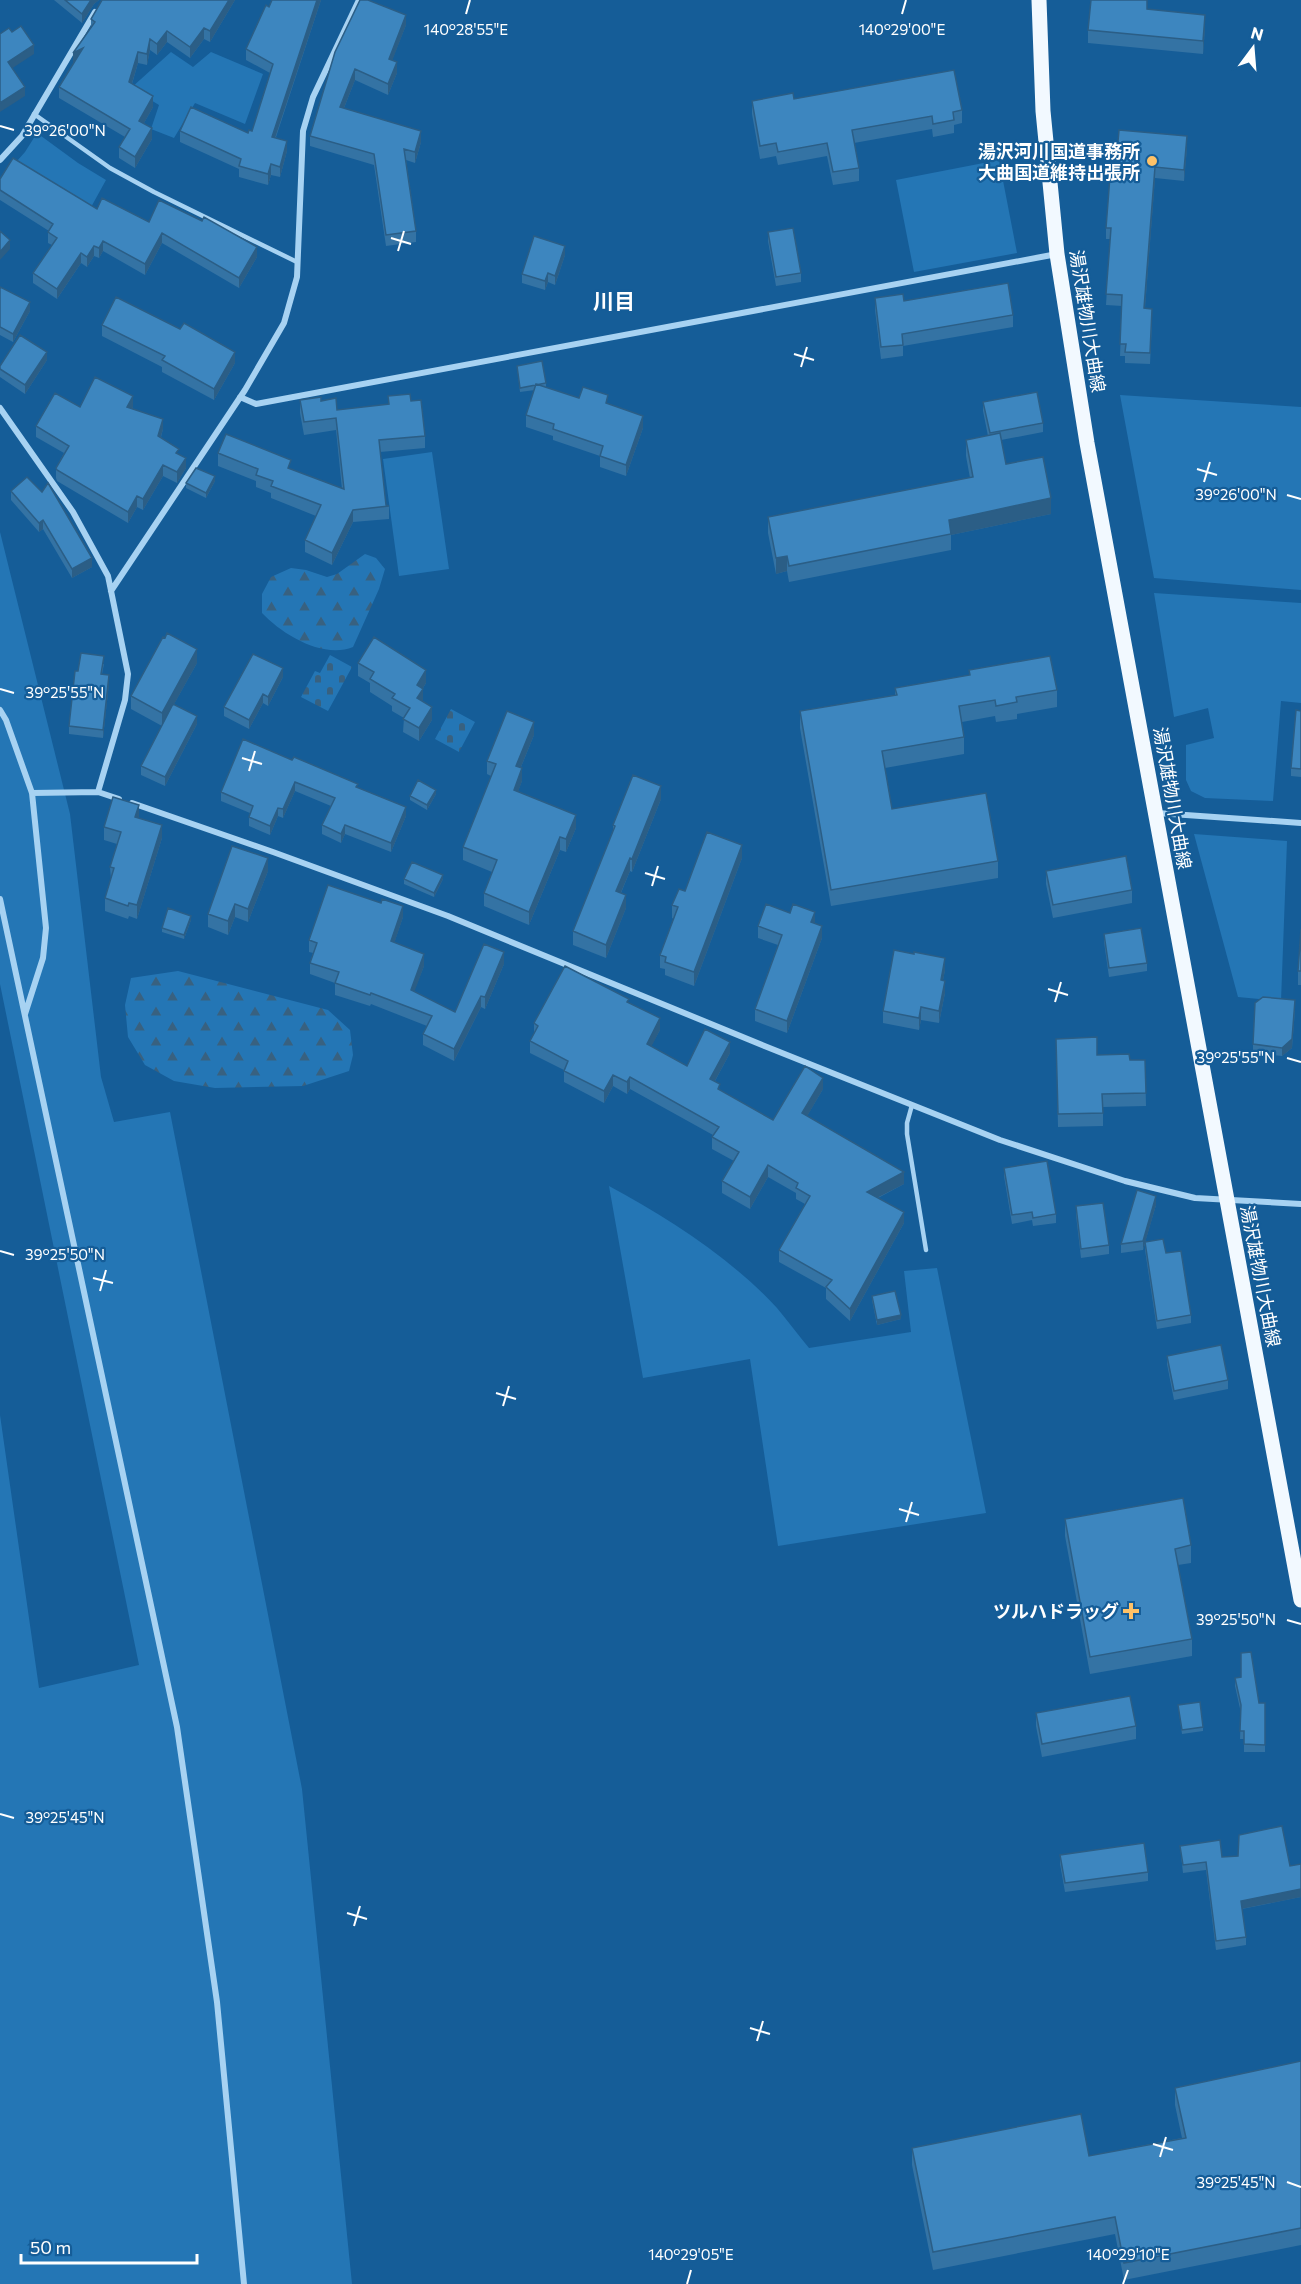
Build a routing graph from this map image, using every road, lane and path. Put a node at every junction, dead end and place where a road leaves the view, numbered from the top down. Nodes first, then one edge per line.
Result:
1 (359, 0) edge
2 (1039, 0) edge
3 (98, 7) edge
4 (34, 114) junction
5 (0, 160) edge
6 (1057, 254) junction
7 (297, 262) junction
8 (240, 397) junction
9 (0, 408) edge
10 (111, 591) junction
11 (0, 710) edge
12 (98, 792) junction
13 (32, 793) junction
14 (1156, 813) junction
15 (1301, 824) edge
16 (0, 899) edge
17 (25, 1014) junction
18 (912, 1105) junction
19 (1227, 1201) junction
20 (1301, 1204) edge
21 (926, 1251) dead end
22 (1301, 1600) edge
23 (244, 2284) edge

1 - 7 street
2 - 6 main road, 湯沢雄物川大曲線
3 - 4 street
4 - 5 street
4 - 7 lane
6 - 8 street
6 - 14 main road, 湯沢雄物川大曲線
7 - 8 street
8 - 10 street
9 - 10 street
10 - 12 street
11 - 13 street
12 - 13 street
12 - 18 street
13 - 17 street
14 - 15 street
14 - 19 main road, 湯沢雄物川大曲線
16 - 17 street
17 - 23 street
18 - 19 street
18 - 21 lane
19 - 20 street
19 - 22 main road, 湯沢雄物川大曲線

